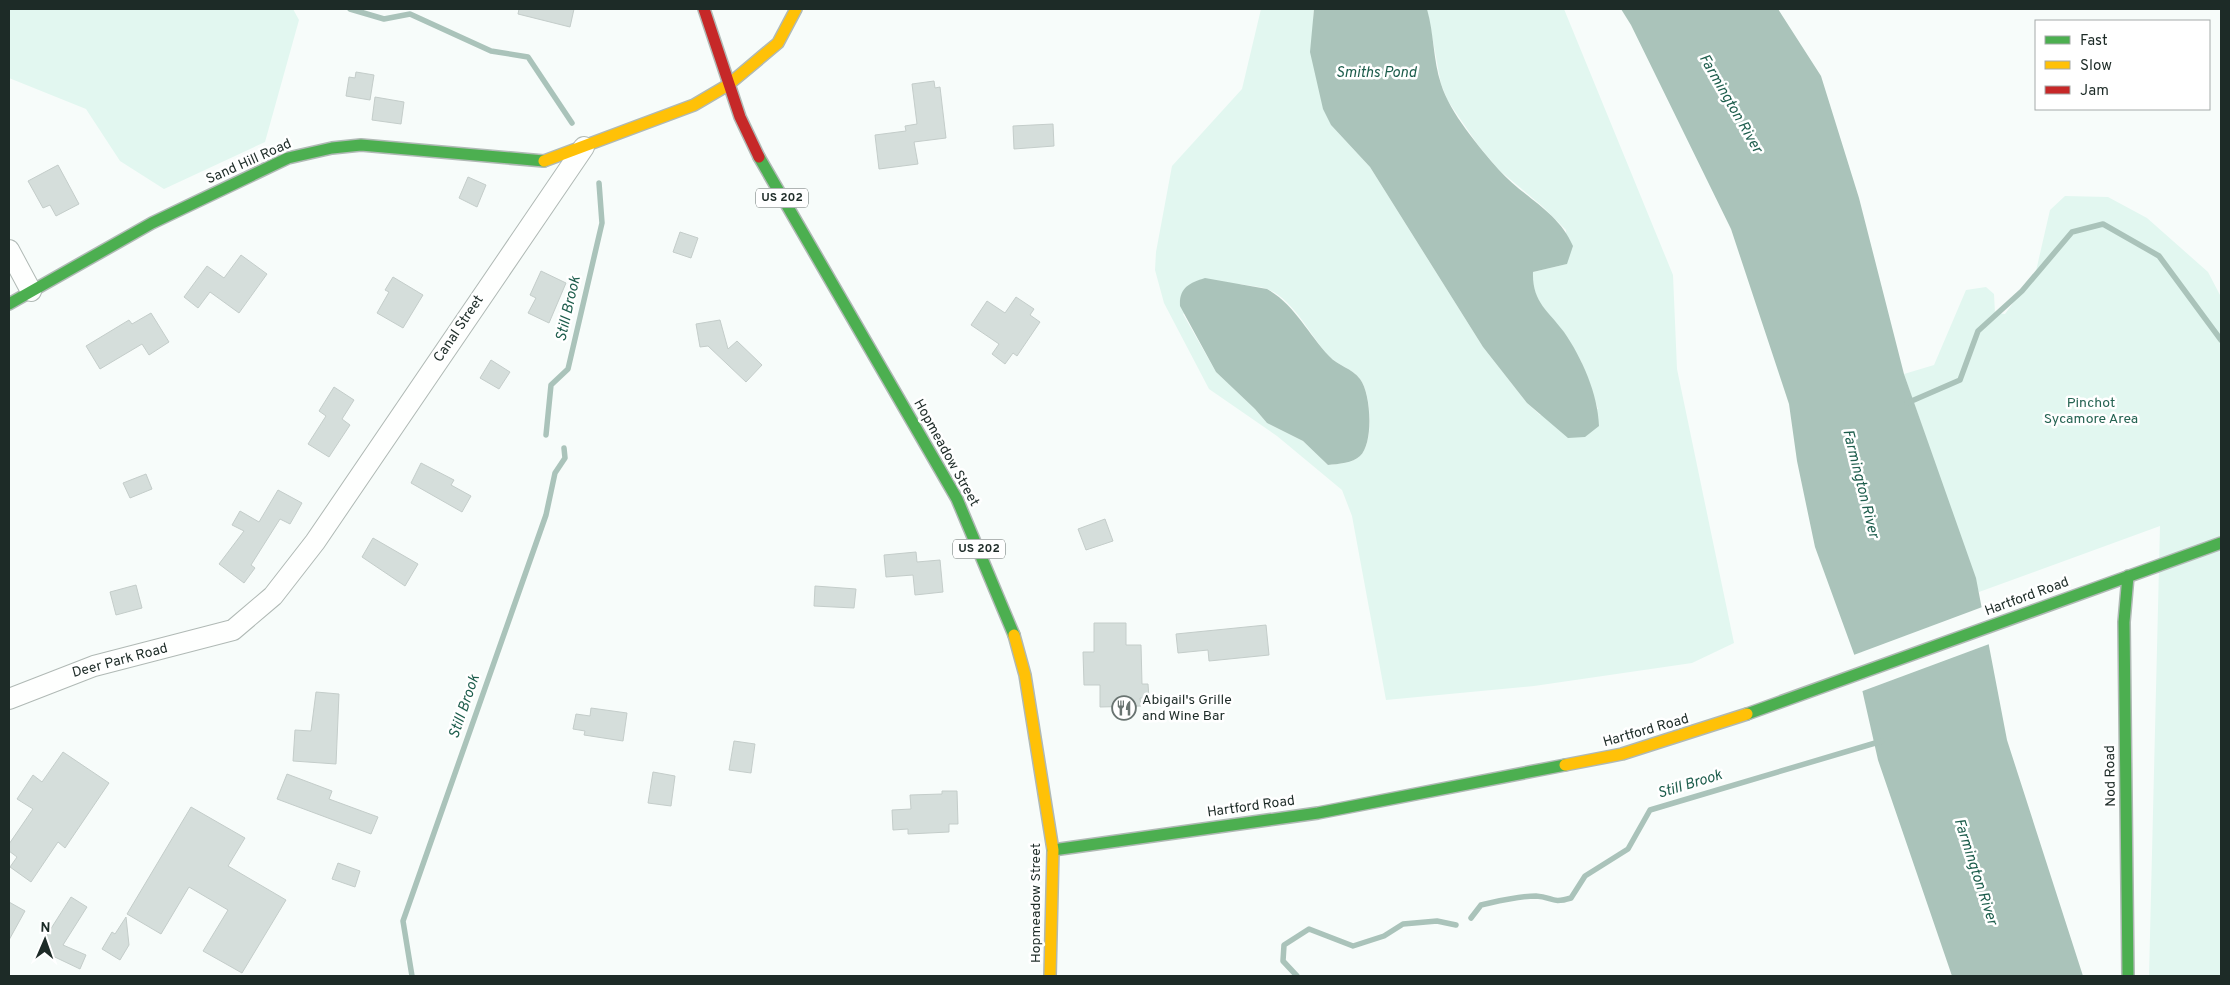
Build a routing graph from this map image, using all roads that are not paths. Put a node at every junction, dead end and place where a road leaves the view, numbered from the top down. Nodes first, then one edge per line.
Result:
1 (704, 9) edge
2 (796, 9) edge
3 (728, 85) junction
4 (584, 147) junction
5 (9, 250) edge
6 (31, 291) junction
7 (9, 304) edge
8 (2221, 543) edge
9 (2128, 576) junction
10 (233, 630) joint
11 (9, 699) edge
12 (1053, 850) junction
13 (1050, 976) edge
14 (2128, 976) edge

1 - 3 main road, Hopmeadow Street / US 202
2 - 3 main road
3 - 4 main road
3 - 12 main road, Hopmeadow Street / US 202
4 - 6 main road, Sand Hill Road
4 - 10 street, Canal Street
5 - 6 street
6 - 7 main road, Sand Hill Road
8 - 9 main road, Hartford Road
9 - 12 main road, Hartford Road
9 - 14 main road, Nod Road
10 - 11 street, Deer Park Road
12 - 13 main road, Hopmeadow Street / US 202

